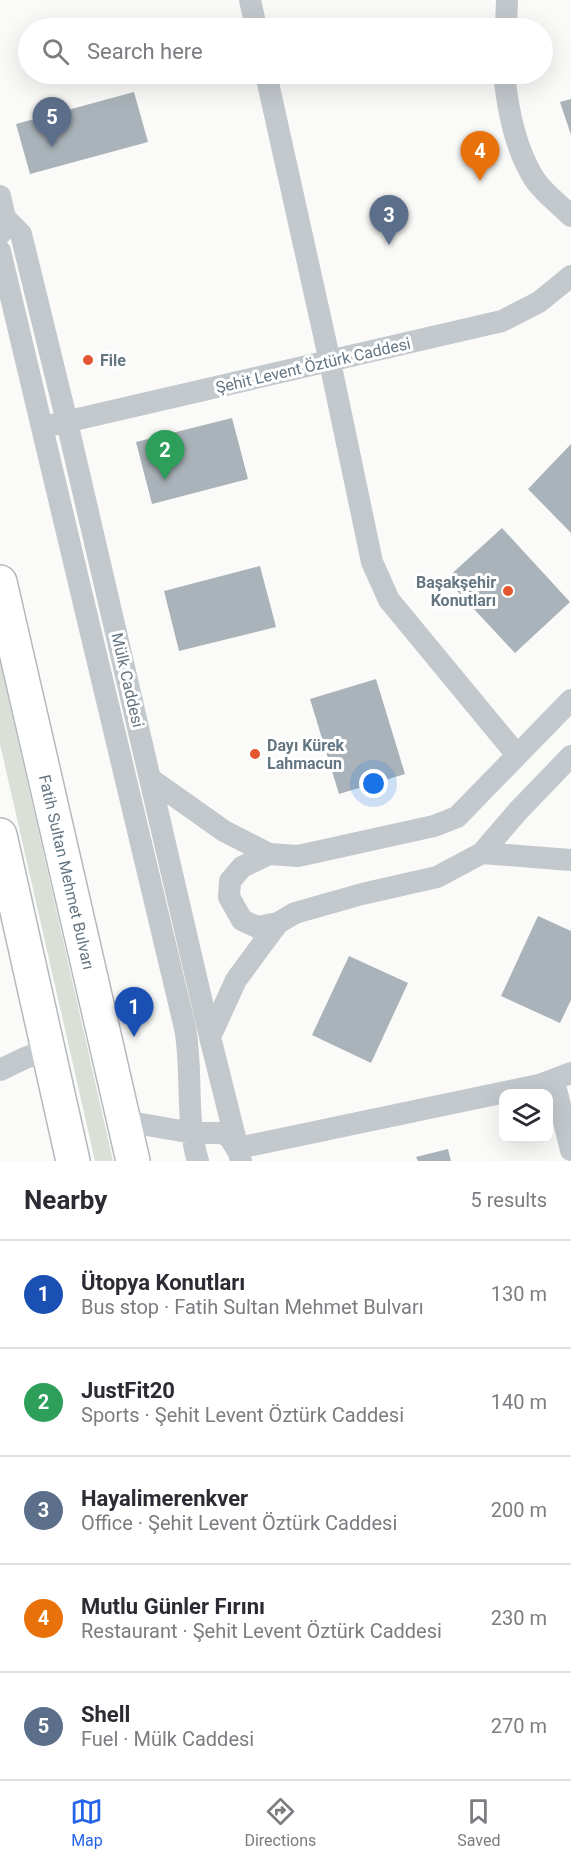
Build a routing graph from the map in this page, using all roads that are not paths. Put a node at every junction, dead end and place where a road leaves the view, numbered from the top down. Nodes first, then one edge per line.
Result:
1 (250, 0) edge
2 (507, 0) edge
3 (254, 18) edge
4 (506, 18) edge
5 (268, 84) edge
6 (505, 84) edge
7 (0, 196) edge
8 (571, 216) edge
9 (2, 226) edge
10 (0, 251) edge
11 (571, 276) edge
12 (330, 362) junction
13 (67, 422) junction
14 (43, 428) junction
15 (0, 582) edge
16 (571, 700) edge
17 (517, 755) junction
18 (571, 756) edge
19 (152, 780) junction
20 (0, 835) edge
21 (482, 853) junction
22 (269, 854) junction
23 (571, 860) edge
24 (278, 923) junction
25 (210, 1037) junction
26 (48, 1050) junction
27 (0, 1070) edge
28 (563, 1077) edge
29 (124, 1121) junction
30 (568, 1129) edge
31 (193, 1134) junction
32 (571, 1150) edge
33 (239, 1157) edge
34 (73, 1161) edge
35 (133, 1161) edge
36 (198, 1161) edge

1 - 3 street
2 - 4 street
5 - 12 street
6 - 8 street
7 - 9 street, Mülk Caddesi
9 - 13 street, Mülk Caddesi
10 - 14 street, Mülk Caddesi
11 - 12 street, Şehit Levent Öztürk Caddesi
12 - 13 street, Şehit Levent Öztürk Caddesi
12 - 17 street
13 - 14 street, Şehit Levent Öztürk Caddesi
13 - 19 street, Mülk Caddesi
14 - 31 street, Mülk Caddesi
15 - 29 highway, Fatih Sultan Mehmet Bulvarı
16 - 17 street
17 - 22 street
18 - 21 street
19 - 22 street
19 - 25 street, Mülk Caddesi
20 - 26 highway
21 - 23 street
21 - 24 street
22 - 24 street
24 - 25 street
25 - 33 street, Mülk Caddesi
26 - 27 street
26 - 34 highway
28 - 30 street
28 - 33 street
29 - 31 street
29 - 35 highway, Fatih Sultan Mehmet Bulvarı
30 - 32 street
31 - 33 street
31 - 36 street, Mülk Caddesi

